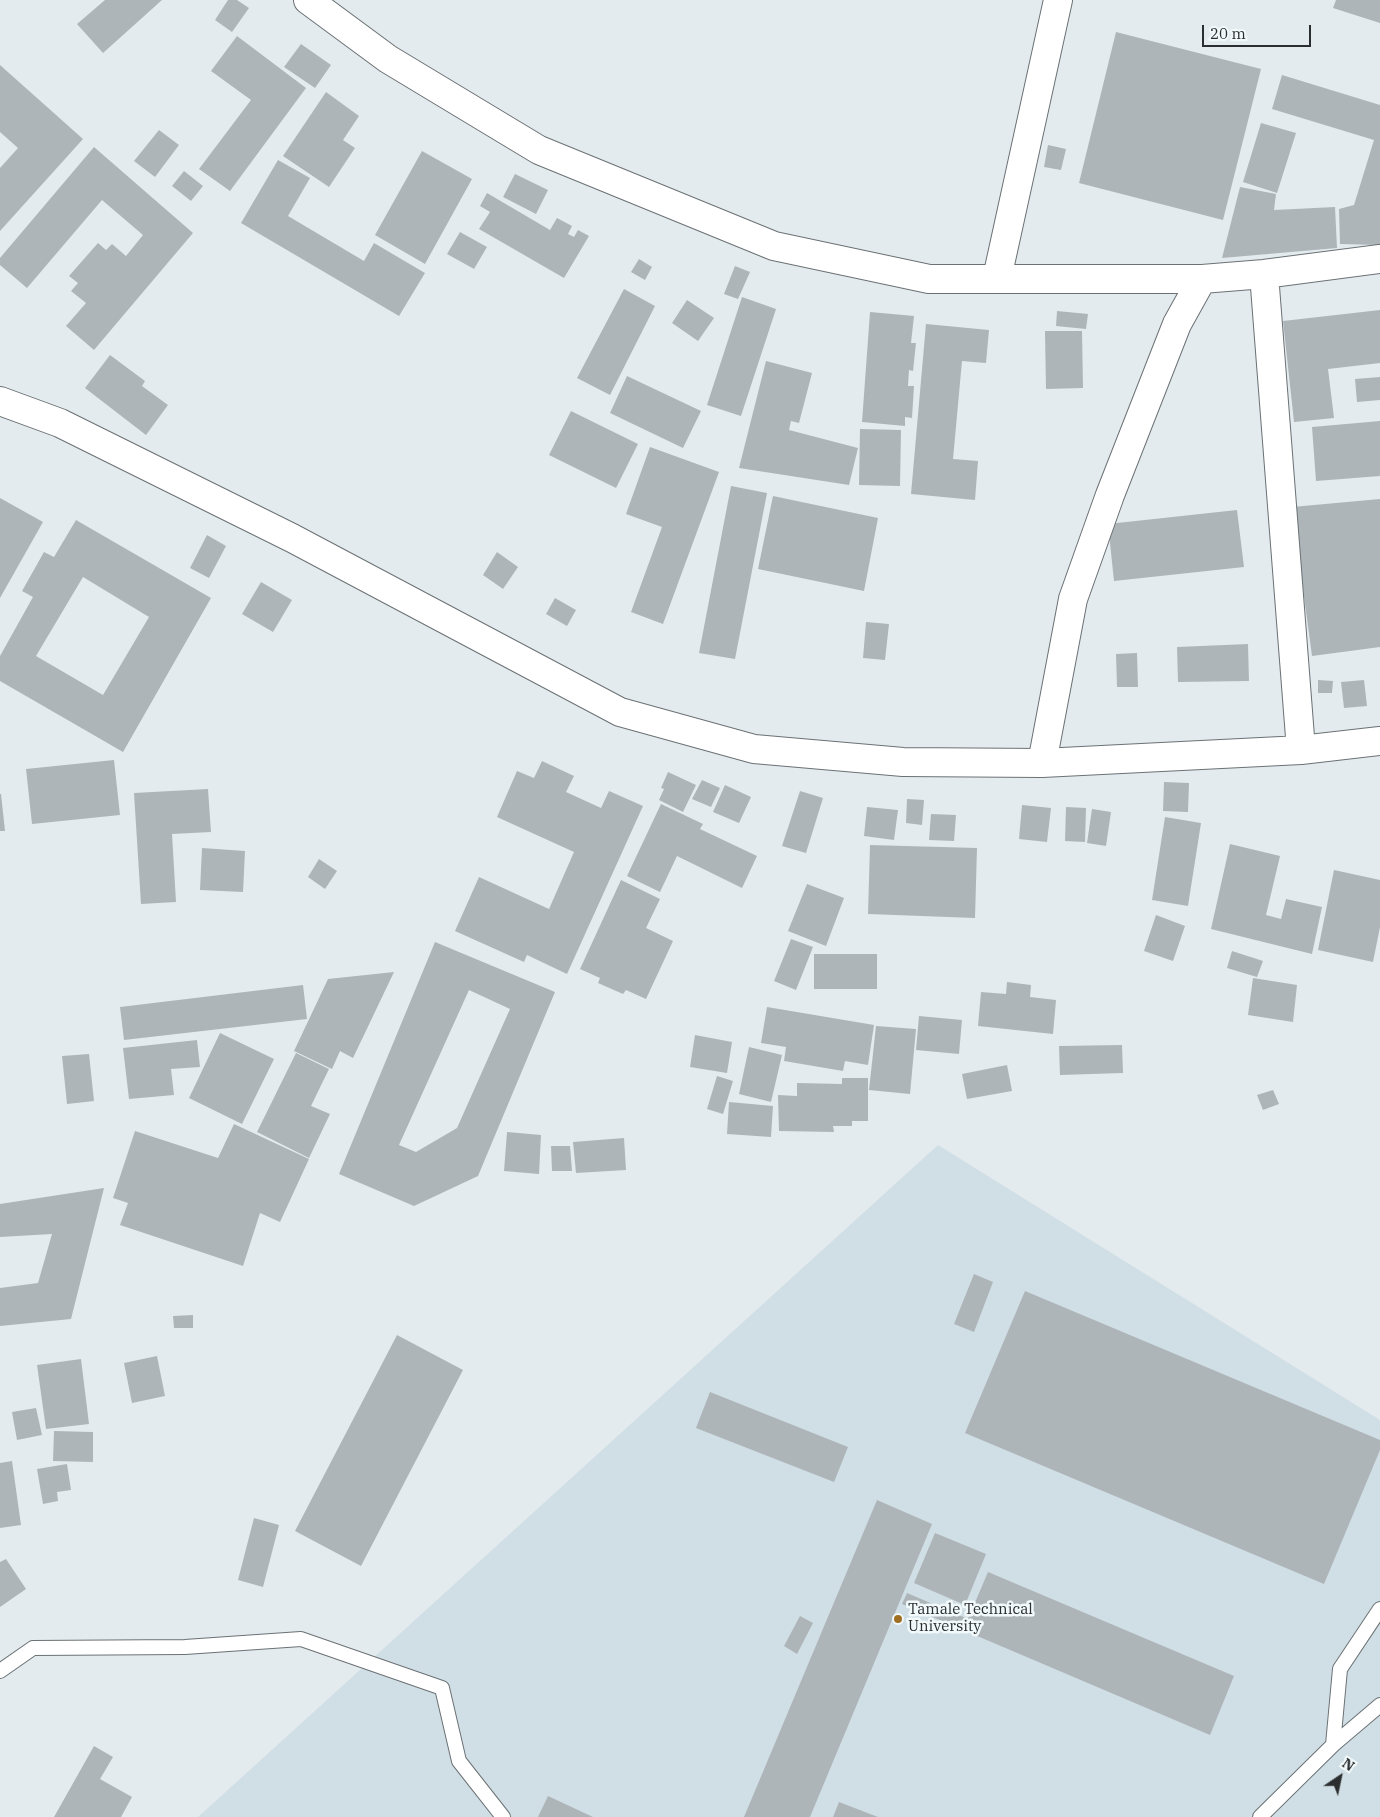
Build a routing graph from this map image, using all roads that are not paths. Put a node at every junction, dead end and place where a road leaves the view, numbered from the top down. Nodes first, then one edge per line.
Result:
1 (308, 0) edge
2 (1058, 0) edge
3 (1380, 259) edge
4 (1264, 274) junction
5 (997, 278) junction
6 (1202, 278) junction
7 (0, 401) edge
8 (1380, 741) edge
9 (1301, 750) junction
10 (1042, 763) junction
11 (1380, 1609) edge
12 (0, 1671) edge
13 (1380, 1705) edge
14 (1333, 1745) junction
15 (503, 1817) edge
16 (1260, 1817) edge

1 - 5 street
2 - 5 street
3 - 4 street
4 - 6 street
4 - 9 street
5 - 6 street
6 - 10 street
7 - 10 street
8 - 9 street
9 - 10 street
11 - 14 lane
12 - 15 lane
13 - 14 lane
14 - 16 lane

